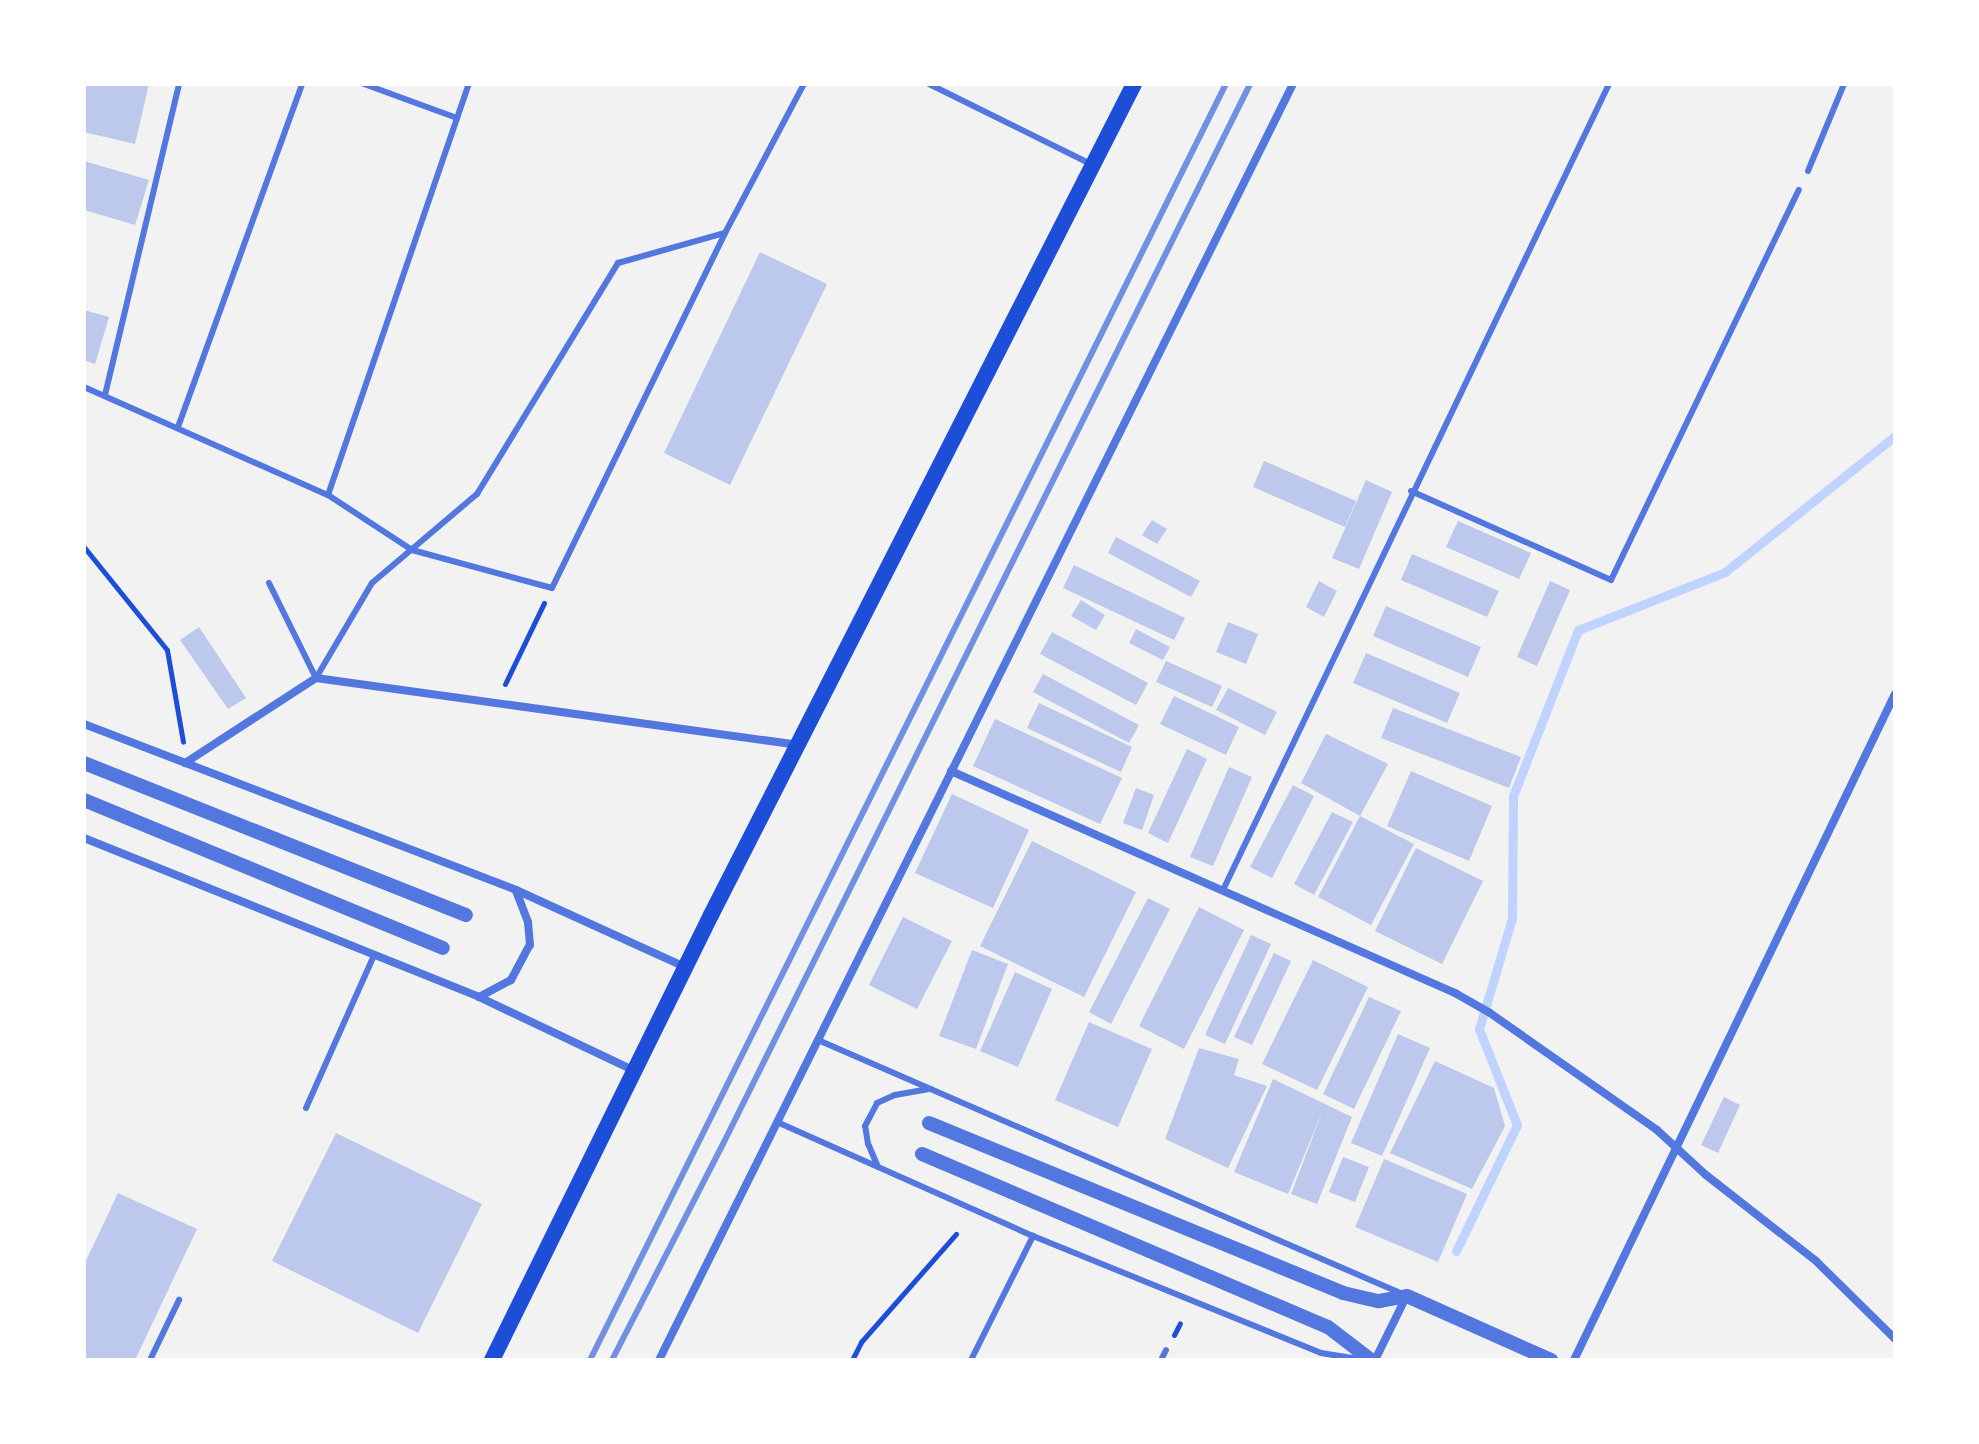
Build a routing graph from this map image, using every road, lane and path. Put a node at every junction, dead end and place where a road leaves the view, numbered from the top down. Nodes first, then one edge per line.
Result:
1 (179, 84) edge
2 (302, 84) edge
3 (364, 84) edge
4 (469, 84) edge
5 (804, 84) edge
6 (929, 84) edge
7 (1134, 84) edge
8 (1293, 84) edge
9 (1609, 84) edge
10 (1844, 84) edge
11 (457, 118) junction
12 (1093, 164) junction
13 (1808, 171) dead end
14 (1799, 190) dead end
15 (725, 233) junction
16 (84, 387) edge
17 (105, 395) junction
18 (178, 427) junction
19 (1411, 491) junction
20 (328, 495) junction
21 (84, 547) edge
22 (412, 550) junction
23 (269, 583) dead end
24 (552, 588) junction
25 (316, 678) junction
26 (1895, 694) edge
27 (496, 703) junction
28 (84, 724) edge
29 (797, 745) junction
30 (84, 763) edge
31 (185, 763) junction
32 (951, 771) junction
33 (84, 800) edge
34 (84, 838) edge
35 (516, 890) junction
36 (1223, 890) junction
37 (466, 915) dead end
38 (443, 948) dead end
39 (374, 955) junction
40 (685, 967) junction
41 (479, 997) junction
42 (818, 1040) junction
43 (635, 1071) junction
44 (930, 1089) junction
45 (306, 1108) dead end
46 (777, 1122) junction
47 (929, 1123) dead end
48 (1675, 1150) junction
49 (922, 1154) dead end
50 (879, 1168) junction
51 (956, 1234) dead end
52 (1033, 1236) junction
53 (1407, 1296) junction
54 (179, 1300) dead end
55 (1895, 1339) edge
56 (1166, 1350) dead end
57 (150, 1360) edge
58 (492, 1360) edge
59 (659, 1360) edge
60 (852, 1360) edge
61 (971, 1360) edge
62 (1161, 1360) edge
63 (1364, 1360) edge
64 (1373, 1360) edge
65 (1551, 1360) edge
66 (1574, 1360) edge

1 - 17 lane
2 - 18 lane
3 - 11 lane
4 - 11 lane
5 - 15 lane
6 - 12 lane
7 - 12 main road
8 - 32 street
9 - 19 lane
10 - 13 lane
11 - 20 lane
12 - 29 main road
14 - 19 lane
15 - 22 lane
15 - 24 lane
16 - 17 lane
17 - 18 lane
18 - 20 lane
19 - 36 lane
20 - 22 lane
21 - 31 path
22 - 24 lane
22 - 25 lane
23 - 25 lane
24 - 27 path
25 - 27 street
25 - 31 street
26 - 48 street
27 - 29 street
28 - 31 street
29 - 40 main road
30 - 37 street
31 - 35 street
32 - 36 street
32 - 42 street
33 - 38 street
34 - 39 street
35 - 40 street
35 - 41 street
36 - 48 street
39 - 41 street
39 - 45 lane
40 - 43 main road
41 - 43 street
42 - 44 lane
42 - 46 street
43 - 58 main road
44 - 50 lane
44 - 53 lane
46 - 50 lane
46 - 59 street
47 - 53 street
48 - 55 street
48 - 66 street
49 - 64 street
50 - 52 lane
51 - 60 path
52 - 61 lane
52 - 63 lane
53 - 64 street
53 - 65 street
54 - 57 lane
56 - 62 lane

